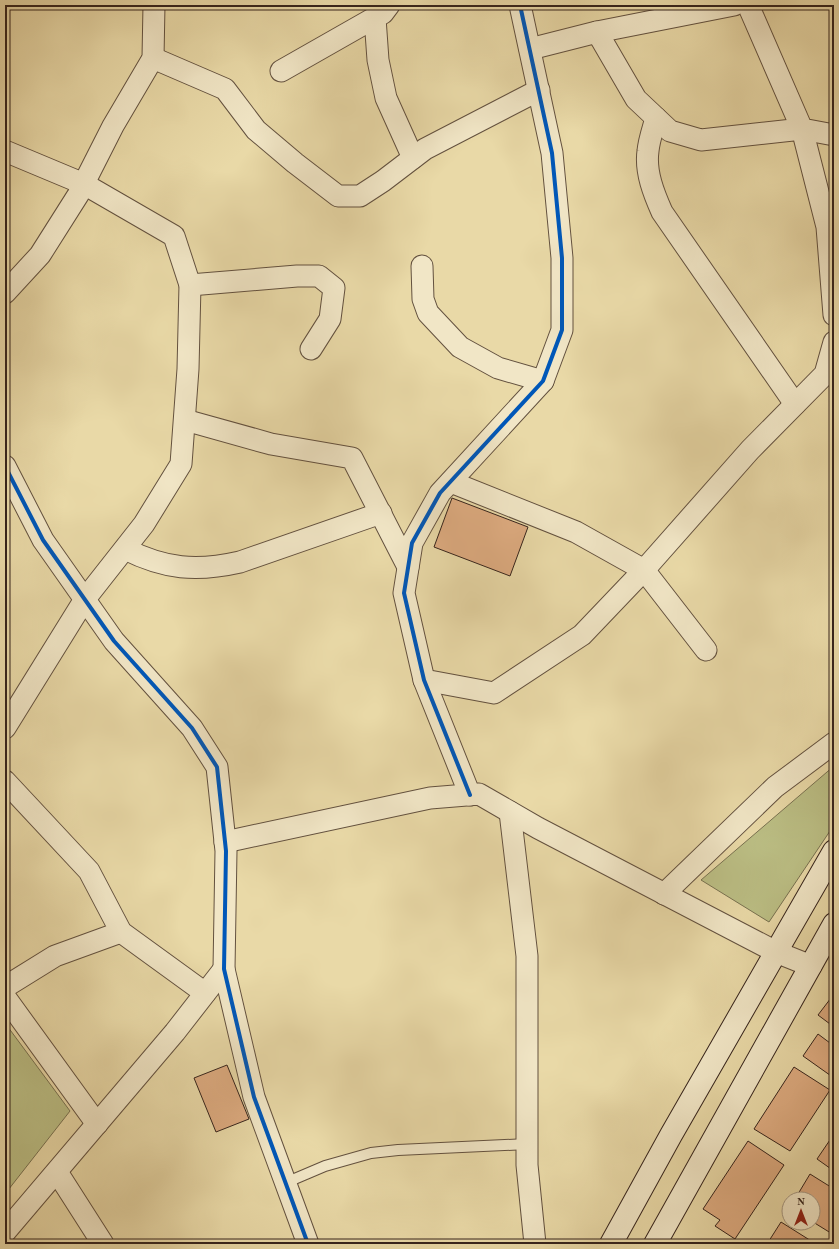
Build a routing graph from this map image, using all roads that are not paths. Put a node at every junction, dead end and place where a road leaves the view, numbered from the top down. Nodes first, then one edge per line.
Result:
1 (154, 5) edge
2 (520, 5) edge
3 (734, 5) edge
4 (748, 5) edge
5 (382, 11) edge
6 (597, 32) junction
7 (530, 49) junction
8 (153, 58) junction
9 (281, 71) dead end
10 (539, 90) junction
11 (656, 118) junction
12 (802, 129) junction
13 (834, 135) edge
14 (5, 151) edge
15 (413, 158) junction
16 (84, 184) junction
17 (422, 266) dead end
18 (190, 284) junction
19 (5, 293) edge
20 (834, 315) edge
21 (834, 342) edge
22 (311, 349) dead end
23 (543, 382) junction
24 (795, 404) junction
25 (184, 420) junction
26 (5, 466) edge
27 (451, 482) junction
28 (381, 513) junction
29 (125, 549) junction
30 (408, 567) junction
31 (644, 570) junction
32 (85, 599) junction
33 (706, 650) dead end
34 (424, 680) junction
35 (5, 728) edge
36 (834, 743) edge
37 (5, 782) edge
38 (470, 795) junction
39 (510, 812) junction
40 (225, 842) junction
41 (834, 851) edge
42 (664, 894) junction
43 (834, 924) edge
44 (122, 932) junction
45 (776, 952) junction
46 (811, 966) junction
47 (224, 969) junction
48 (5, 987) edge
49 (205, 993) junction
50 (5, 998) edge
51 (97, 1124) junction
52 (528, 1144) junction
53 (56, 1172) junction
54 (285, 1183) junction
55 (5, 1232) edge
56 (103, 1244) edge
57 (308, 1244) edge
58 (535, 1244) edge
59 (611, 1244) edge
60 (655, 1244) edge

1 - 8 street
2 - 7 street
3 - 6 street
4 - 12 street
5 - 9 street
5 - 15 street
6 - 7 street
6 - 11 street
7 - 10 street
8 - 15 street
8 - 16 street
10 - 15 street
10 - 23 street
11 - 12 street
11 - 24 street
12 - 13 street
12 - 20 street
14 - 16 street
16 - 18 street
16 - 19 street
17 - 23 street
18 - 22 street
18 - 25 street
21 - 24 street
23 - 27 street
24 - 31 street
25 - 28 street
25 - 29 street
26 - 32 street
27 - 30 street
27 - 31 street
28 - 29 street
28 - 30 street
29 - 32 street
30 - 34 street
31 - 33 street
31 - 34 street
32 - 35 street
32 - 40 street
34 - 38 street
36 - 42 street
37 - 44 street
38 - 39 street
38 - 40 street
39 - 42 street
39 - 52 street
40 - 47 street
41 - 45 main road
42 - 45 street
43 - 46 main road
44 - 48 street
44 - 49 street
45 - 46 street
45 - 59 main road
46 - 60 main road
47 - 49 street
47 - 54 street
49 - 51 street
50 - 51 street
51 - 53 street
52 - 54 lane
52 - 58 street
53 - 55 street
53 - 56 street
54 - 57 street

